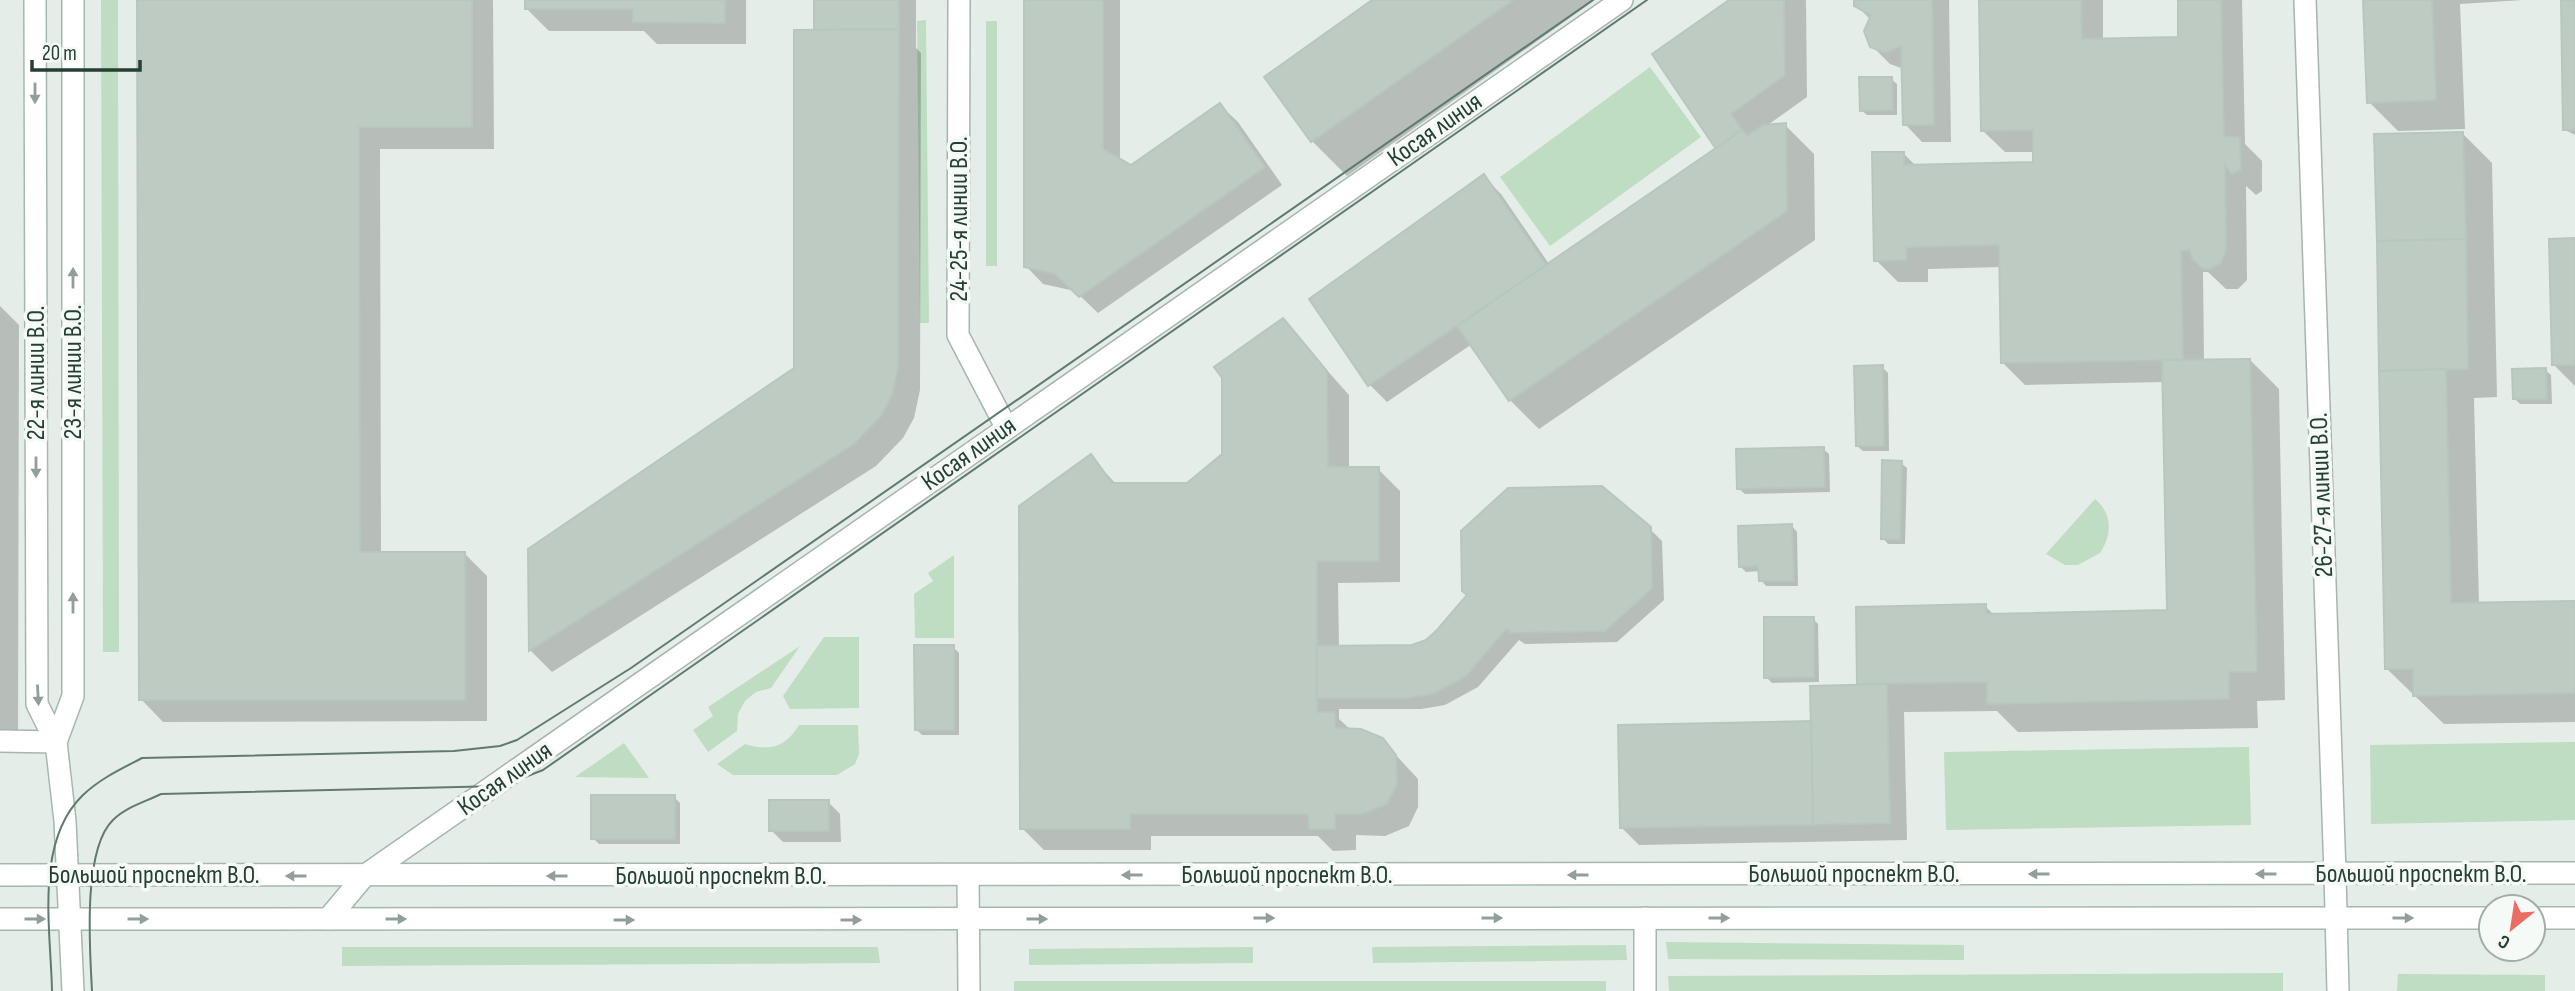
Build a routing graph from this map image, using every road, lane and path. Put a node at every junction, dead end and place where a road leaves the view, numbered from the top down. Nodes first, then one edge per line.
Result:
1 (35, 0) edge
2 (74, 0) edge
3 (958, 0) edge
4 (1622, 0) edge
5 (2305, 0) edge
6 (1006, 427) junction
7 (0, 741) edge
8 (56, 742) junction
9 (2575, 873) edge
10 (2335, 874) junction
11 (0, 875) edge
12 (968, 875) junction
13 (67, 876) junction
14 (364, 876) junction
15 (1645, 918) junction
16 (2335, 918) junction
17 (2477, 918) edge
18 (2547, 918) edge
19 (2575, 918) edge
20 (0, 919) edge
21 (70, 919) junction
22 (328, 919) junction
23 (968, 919) junction
24 (73, 991) edge
25 (969, 991) edge
26 (1645, 991) edge
27 (2338, 991) edge

1 -> 8 main road, 22-я линии В.О.
8 -> 2 main road, 23-я линии В.О.
3 - 6 main road, 24-25-я линии В.О.
4 - 6 main road, Косая линия
5 - 10 main road, 26-27-я линии В.О.
6 - 14 main road, Косая линия
7 - 8 main road
8 - 13 main road
9 - 10 main road, Большой проспект В.О.
10 -> 12 main road, Большой проспект В.О.
10 - 16 main road, 26-27-я линии В.О.
11 - 13 main road, Большой проспект В.О.
12 -> 14 main road, Большой проспект В.О.
12 - 23 main road
14 -> 13 main road, Большой проспект В.О.
13 - 21 main road
14 - 22 main road, Косая линия
15 -> 16 main road, Большой проспект В.О.
23 -> 15 main road, Большой проспект В.О.
15 - 26 main road
16 -> 17 main road, Большой проспект В.О.
16 - 27 main road, 26-27-я линии В.О.
18 - 19 main road, Большой проспект В.О.
20 -> 21 main road, Большой проспект В.О.
21 -> 22 main road, Большой проспект В.О.
21 - 24 main road
22 -> 23 main road, Большой проспект В.О.
23 - 25 main road

